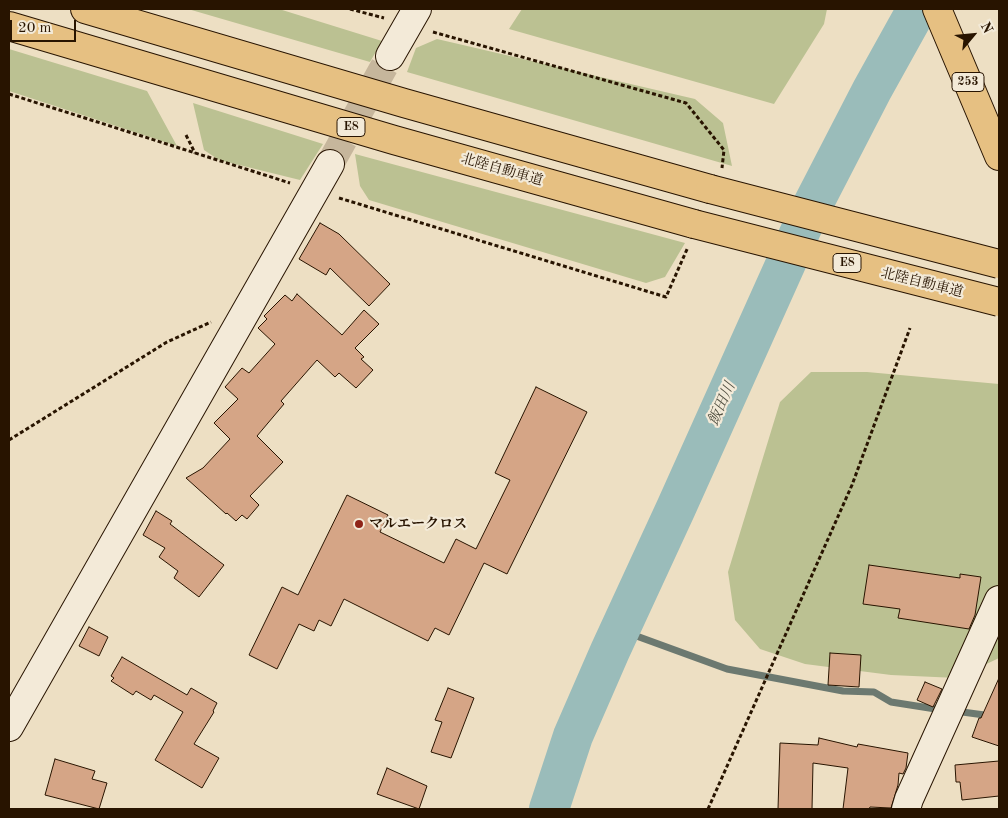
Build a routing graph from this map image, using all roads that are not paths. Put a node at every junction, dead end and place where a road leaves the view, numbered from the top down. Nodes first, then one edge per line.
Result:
1 (85, 9) edge
2 (937, 9) edge
3 (412, 17) edge
4 (9, 26) edge
5 (390, 56) tunnel mouth
6 (999, 156) edge
7 (330, 164) tunnel mouth
8 (999, 264) edge
9 (999, 302) edge
10 (999, 600) edge
11 (9, 727) edge
12 (906, 809) edge

1 - 8 highway, bridge
2 - 6 highway, 253
3 - 5 street
4 - 9 highway, 北陸自動車道 / E8, bridge
7 - 11 street
10 - 12 street

